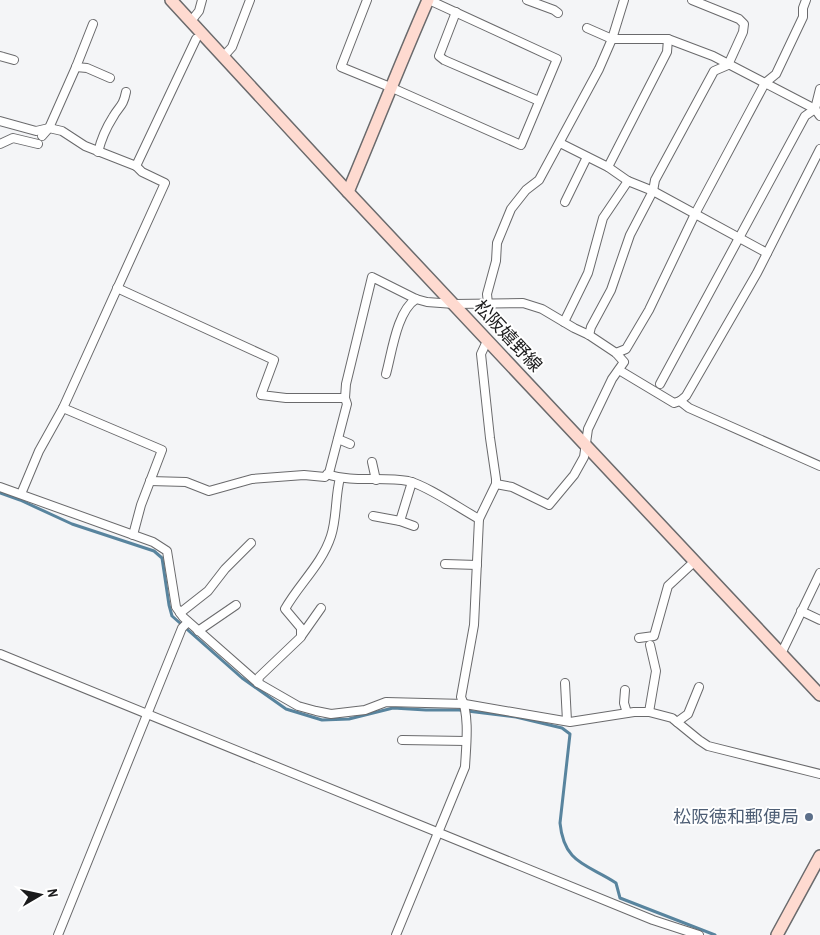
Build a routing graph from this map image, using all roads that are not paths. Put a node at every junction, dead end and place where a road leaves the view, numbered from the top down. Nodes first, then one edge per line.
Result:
1 (171, 0) edge
2 (202, 0) edge
3 (250, 0) edge
4 (367, 0) edge
5 (429, 0) edge
6 (527, 0) edge
7 (624, 0) edge
8 (692, 0) edge
9 (806, 0) edge
10 (456, 12) junction
11 (558, 13) dead end
12 (191, 22) junction
13 (93, 24) dead end
14 (587, 28) dead end
15 (196, 39) dead end
16 (612, 39) junction
17 (668, 39) junction
18 (0, 56) edge
19 (223, 57) junction
20 (14, 60) dead end
21 (728, 65) junction
22 (76, 67) junction
23 (110, 78) dead end
24 (765, 83) junction
25 (390, 87) junction
26 (820, 89) edge
27 (126, 92) dead end
28 (539, 102) junction
29 (815, 108) junction
30 (820, 116) edge
31 (0, 121) edge
32 (49, 128) junction
33 (42, 136) dead end
34 (560, 143) junction
35 (0, 144) edge
36 (38, 144) dead end
37 (820, 149) edge
38 (98, 152) junction
39 (587, 157) junction
40 (136, 166) junction
41 (608, 166) junction
42 (628, 181) junction
43 (653, 191) junction
44 (348, 192) junction
45 (565, 202) dead end
46 (695, 214) junction
47 (740, 238) junction
48 (768, 253) junction
49 (117, 288) junction
50 (416, 299) junction
51 (454, 304) junction
52 (488, 304) junction
53 (564, 322) junction
54 (589, 334) junction
55 (487, 341) junction
56 (616, 353) junction
57 (637, 369) dead end
58 (619, 370) junction
59 (386, 374) dead end
60 (632, 378) junction
61 (660, 384) dead end
62 (345, 398) junction
63 (680, 401) junction
64 (64, 408) junction
65 (338, 439) junction
66 (350, 444) dead end
67 (586, 445) junction
68 (372, 462) dead end
69 (820, 466) edge
70 (327, 474) junction
71 (340, 478) junction
72 (376, 480) junction
73 (150, 481) junction
74 (412, 482) junction
75 (496, 484) junction
76 (0, 487) edge
77 (21, 494) junction
78 (373, 516) dead end
79 (479, 519) junction
80 (400, 521) junction
81 (414, 526) dead end
82 (133, 535) junction
83 (251, 543) dead end
84 (695, 561) junction
85 (445, 564) dead end
86 (477, 565) junction
87 (820, 573) edge
88 (236, 605) dead end
89 (321, 608) dead end
90 (801, 612) junction
91 (180, 613) junction
92 (820, 620) edge
93 (188, 622) junction
94 (198, 631) junction
95 (301, 637) junction
96 (639, 638) dead end
97 (650, 645) dead end
98 (0, 654) edge
99 (781, 654) junction
100 (258, 682) junction
101 (565, 683) dead end
102 (699, 687) dead end
103 (625, 690) dead end
104 (820, 694) edge
105 (465, 704) junction
106 (649, 712) junction
107 (147, 714) junction
108 (626, 714) junction
109 (567, 721) junction
110 (677, 722) junction
111 (402, 740) dead end
112 (466, 741) junction
113 (820, 774) edge
114 (438, 832) junction
115 (820, 856) edge
116 (689, 922) dead end
117 (687, 931) junction
118 (58, 935) edge
119 (396, 935) edge
120 (699, 935) edge
121 (777, 935) edge

1 - 12 main road, 松阪嬉野線
2 - 12 street
3 - 19 street
4 - 25 street
5 - 10 street
5 - 25 main road
6 - 11 street
7 - 16 street
8 - 21 street
9 - 24 street
10 - 28 street
10 - 28 street
12 - 19 main road, 松阪嬉野線
13 - 22 street
14 - 16 street
15 - 40 street
16 - 17 street
16 - 34 street
17 - 21 street
17 - 41 street
18 - 20 street
19 - 44 main road, 松阪嬉野線
21 - 24 street
21 - 43 street
22 - 23 street
22 - 32 street
24 - 29 street
24 - 46 street
25 - 28 street
25 - 44 main road
26 - 29 street
27 - 38 street
29 - 30 street
29 - 47 street
31 - 32 street
32 - 33 street
32 - 38 street
34 - 39 street
34 - 52 street
35 - 36 street
37 - 48 street
38 - 40 street
39 - 41 street
39 - 45 street
40 - 49 street
41 - 42 street
42 - 43 street
42 - 53 street
43 - 46 street
43 - 54 street
44 - 51 main road, 松阪嬉野線
46 - 47 street
46 - 56 street
47 - 48 street
47 - 61 street
48 - 63 street
49 - 62 street
49 - 64 street
50 - 51 street
50 - 59 street
50 - 62 street
51 - 52 street
51 - 55 main road, 松阪嬉野線
52 - 53 street
53 - 54 street
54 - 56 street
55 - 67 main road, 松阪嬉野線
55 - 75 street
56 - 58 street
57 - 60 street
58 - 60 street
58 - 67 street
60 - 63 street
62 - 65 street
63 - 69 street
64 - 73 street
64 - 77 street
65 - 66 street
65 - 70 street
67 - 75 street
67 - 84 main road, 松阪嬉野線
68 - 72 street
70 - 71 street
70 - 73 street
71 - 72 street
71 - 95 street
72 - 74 street
73 - 82 street
74 - 79 street
74 - 80 street
75 - 79 street
76 - 77 street
77 - 82 street
78 - 80 street
79 - 86 street
80 - 81 street
82 - 91 street
83 - 91 street
84 - 96 street
84 - 99 main road, 松阪嬉野線
85 - 86 street
86 - 105 street
87 - 90 street
88 - 94 street
89 - 95 street
90 - 92 street
90 - 99 street
91 - 93 street
93 - 94 street
93 - 107 street
94 - 100 street
95 - 100 street
97 - 106 street
98 - 107 street
99 - 104 main road, 松阪嬉野線
100 - 105 street
101 - 109 street
102 - 110 street
103 - 108 street
105 - 109 street
105 - 112 street
106 - 108 street
106 - 110 street
107 - 114 street
107 - 118 street
108 - 109 street
110 - 113 street
111 - 112 street
112 - 114 street
114 - 117 street
114 - 119 street
115 - 121 main road
116 - 117 street
117 - 120 street

